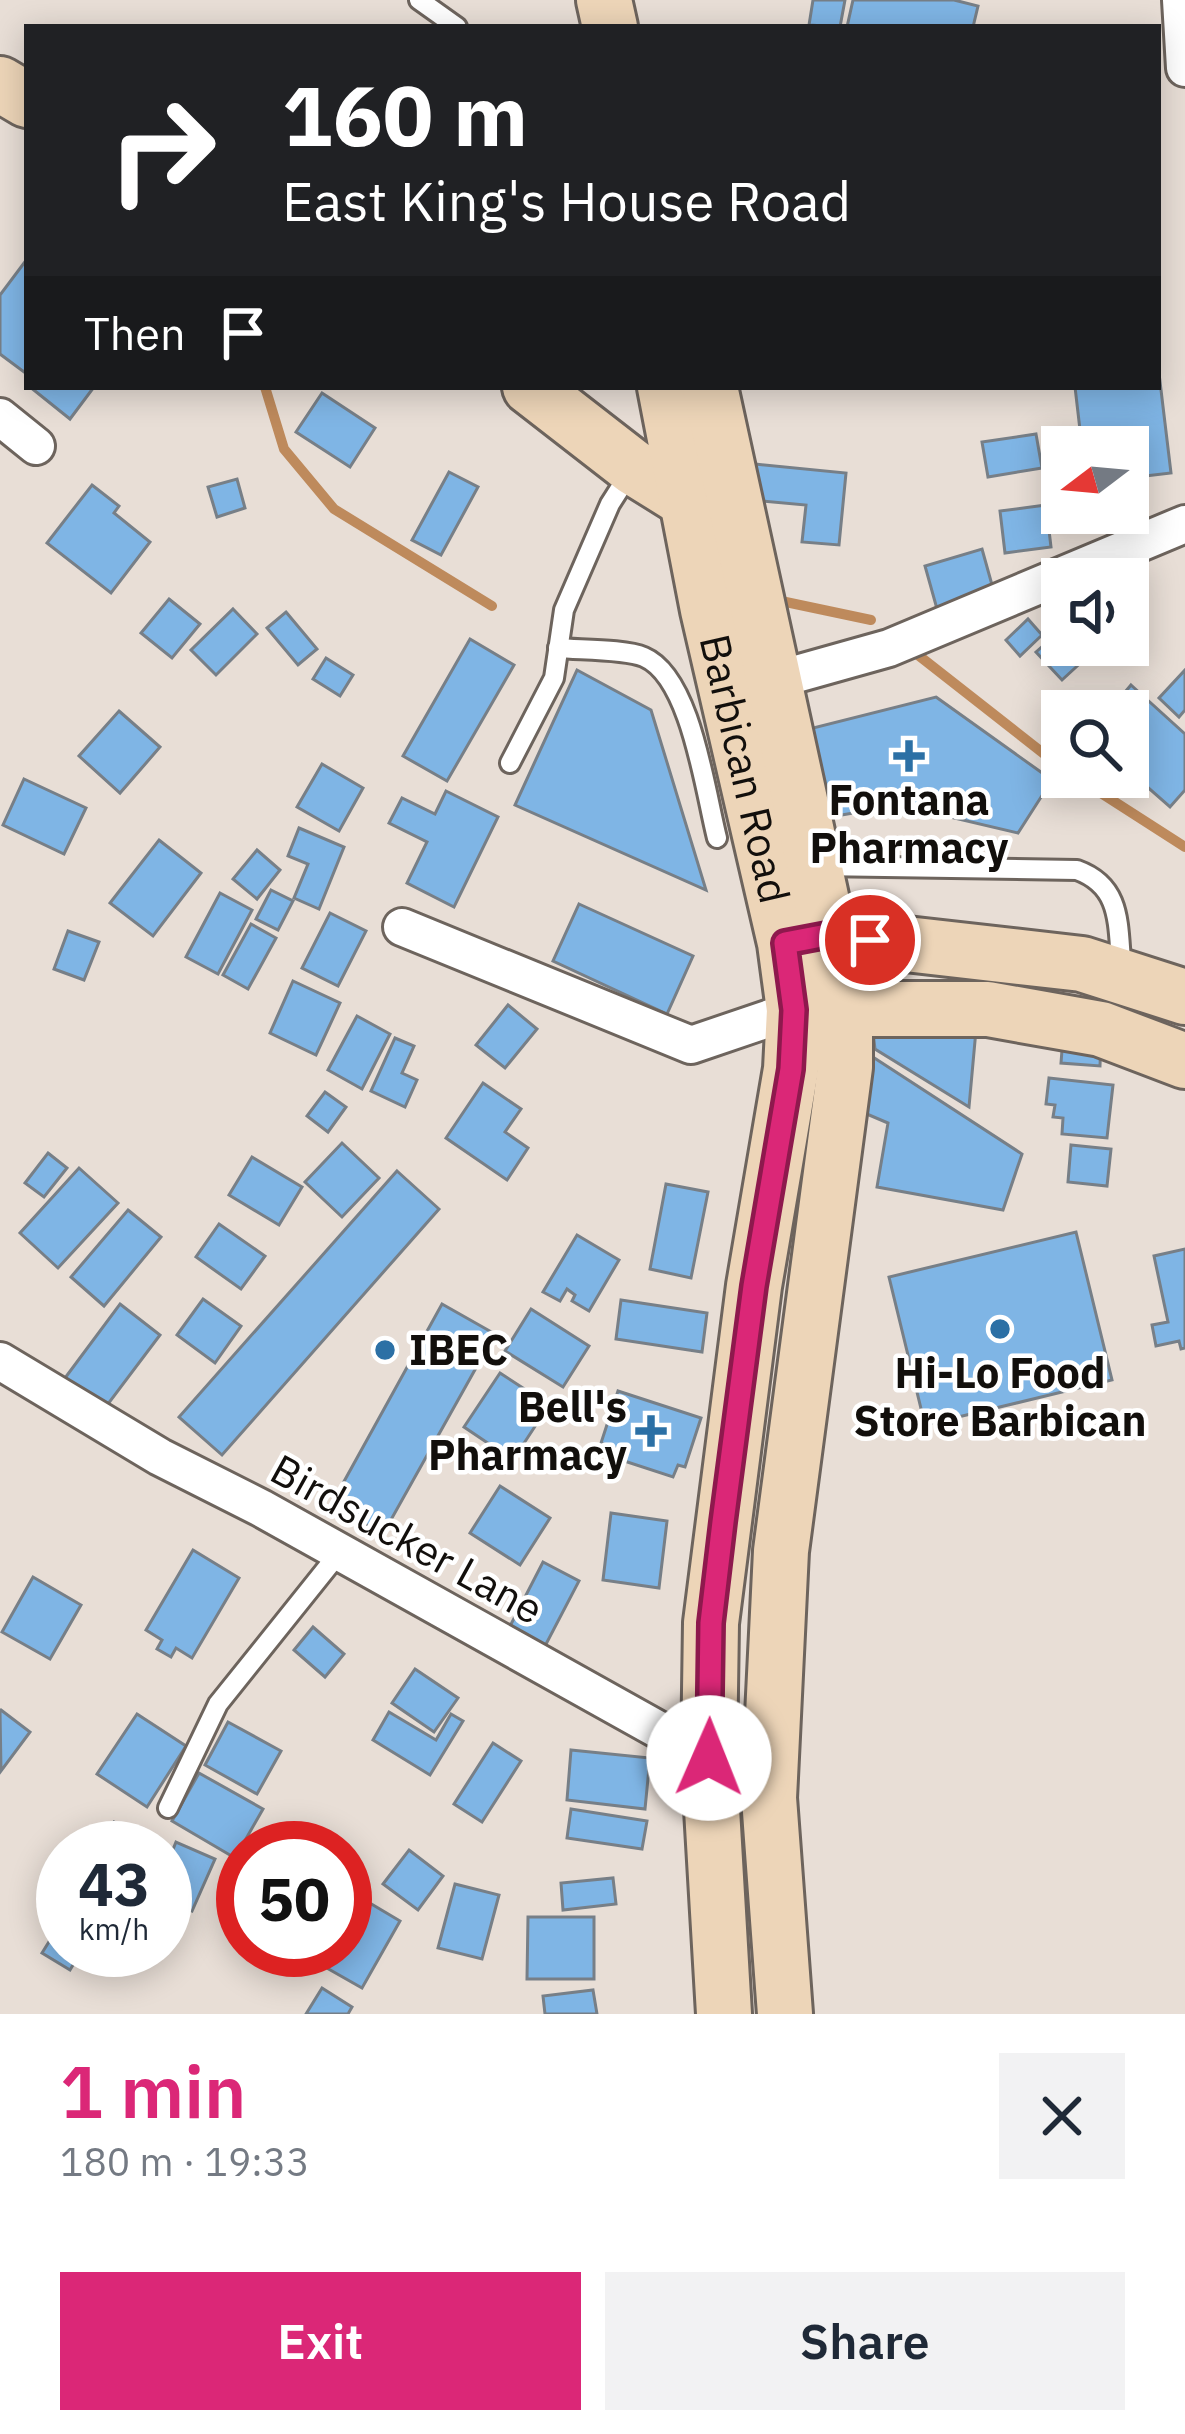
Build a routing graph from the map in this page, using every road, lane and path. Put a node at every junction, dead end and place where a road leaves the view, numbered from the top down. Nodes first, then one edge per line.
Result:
1 (419, 0) edge
2 (1181, 0) edge
3 (453, 24) edge
4 (1185, 68) edge
5 (548, 390) edge
6 (666, 390) edge
7 (710, 390) edge
8 (0, 417) edge
9 (36, 446) dead end
10 (633, 467) junction
11 (709, 491) junction
12 (1185, 524) edge
13 (558, 648) junction
14 (775, 680) junction
15 (510, 763) dead end
16 (717, 838) dead end
17 (811, 866) junction
18 (402, 927) dead end
19 (806, 939) junction
20 (1123, 976) junction
21 (1185, 997) edge
22 (819, 1009) junction
23 (1185, 1061) edge
24 (2, 1368) edge
25 (339, 1553) junction
26 (709, 1758) junction
27 (770, 1798) junction
28 (168, 1808) dead end
29 (724, 2014) edge
30 (784, 2014) edge

1 - 3 lane
2 - 4 street
5 - 10 main road
6 - 11 main road, Barbican Road
7 - 11 main road, Barbican Road
8 - 9 street
10 - 11 main road
10 - 13 lane
11 - 14 main road, Barbican Road
11 - 19 main road, Barbican Road
12 - 14 street
13 - 15 lane
13 - 16 lane
14 - 17 main road, Barbican Road
17 - 19 main road, Barbican Road
17 - 20 lane
18 - 22 street
19 - 20 main road
19 - 22 main road, Barbican Road
20 - 21 main road
22 - 23 main road
22 - 26 main road, Barbican Road
22 - 27 main road, Barbican Road
24 - 25 street, Birdsucker Lane
25 - 26 street, Birdsucker Lane
25 - 28 lane
26 - 27 street, Birdsucker Lane
26 - 29 main road, Barbican Road
27 - 30 main road, Barbican Road

